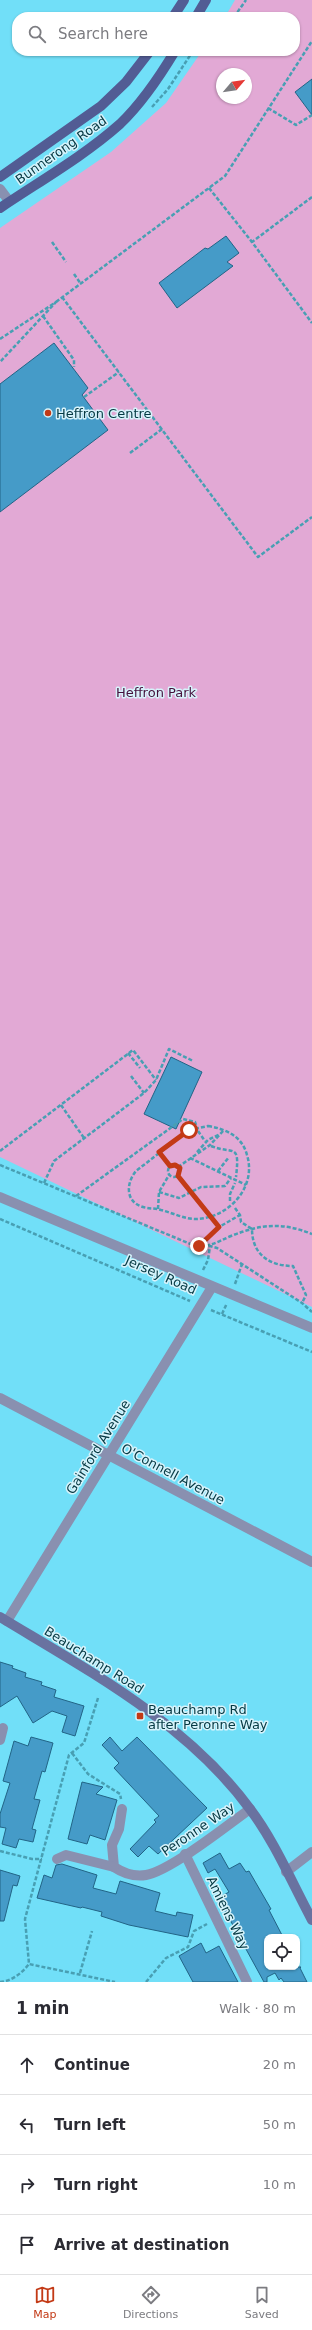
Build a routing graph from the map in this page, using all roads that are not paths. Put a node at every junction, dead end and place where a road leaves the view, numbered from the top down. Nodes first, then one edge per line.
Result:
1 (184, 0) edge
2 (206, 0) edge
3 (176, 12) edge
4 (199, 12) edge
5 (146, 56) edge
6 (172, 56) edge
7 (0, 177) edge
8 (0, 189) edge
9 (9, 201) junction
10 (0, 208) edge
11 (0, 1197) edge
12 (212, 1287) junction
13 (312, 1328) edge
14 (0, 1398) edge
15 (108, 1455) junction
16 (312, 1562) edge
17 (4, 1619) edge
18 (3, 1728) dead end
19 (0, 1740) edge
20 (122, 1809) road end
21 (250, 1809) junction
22 (312, 1852) edge
23 (185, 1854) junction
24 (57, 1859) road end
25 (114, 1867) junction
26 (286, 1872) junction
27 (312, 1920) edge
28 (247, 1982) edge

1 - 3 main road
2 - 4 main road
5 - 7 main road, Bunnerong Road
6 - 9 main road, Bunnerong Road
8 - 9 street
9 - 10 main road, Bunnerong Road
11 - 12 street, Jersey Road
12 - 13 street, Jersey Road
12 - 15 street, Gainford Avenue
14 - 15 street, O'Connell Avenue
15 - 16 street, O'Connell Avenue
15 - 17 street, Gainford Avenue
17 - 21 main road, Beauchamp Road
18 - 19 street
20 - 25 street
21 - 23 street, Peronne Way
21 - 26 main road, Beauchamp Road
22 - 26 street
23 - 25 street, Peronne Way
23 - 28 street, Amiens Way
24 - 25 street, Peronne Way
26 - 27 main road, Beauchamp Road

